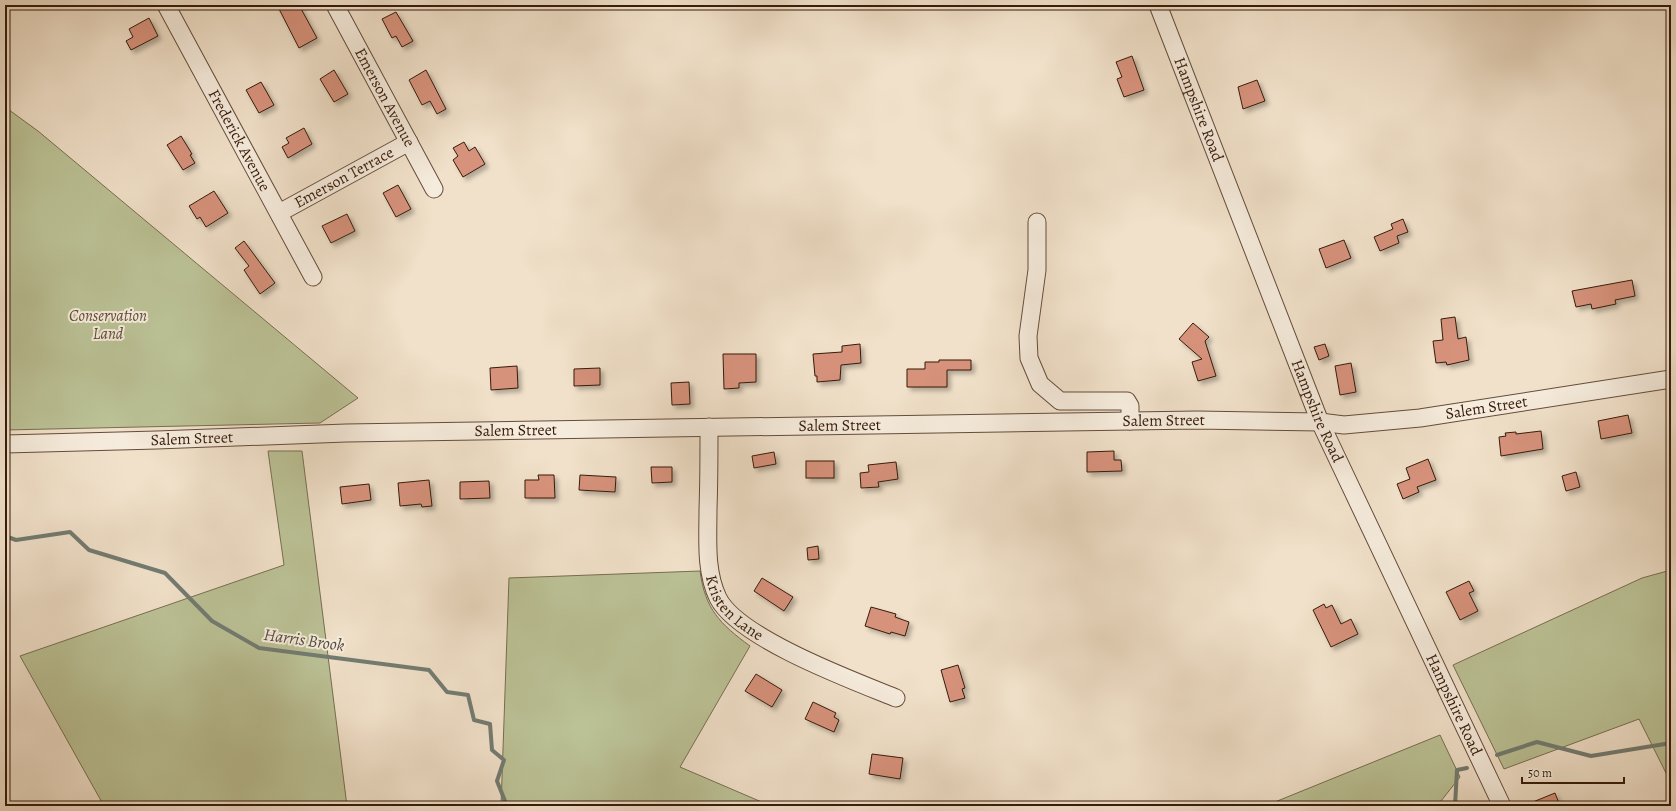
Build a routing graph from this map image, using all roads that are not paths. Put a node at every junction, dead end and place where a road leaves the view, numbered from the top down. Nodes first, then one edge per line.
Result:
1 (166, 5) edge
2 (336, 5) edge
3 (1158, 5) edge
4 (409, 142) junction
5 (434, 189) dead end
6 (279, 214) junction
7 (1037, 222) dead end
8 (313, 277) dead end
9 (1671, 379) edge
10 (1078, 401) junction
11 (1130, 421) junction
12 (1070, 422) junction
13 (1320, 422) junction
14 (709, 427) junction
15 (5, 444) edge
16 (896, 698) dead end
17 (1502, 806) edge

1 - 6 street, Frederick Avenue
2 - 4 street, Emerson Avenue
3 - 13 street, Hampshire Road
4 - 5 street, Emerson Avenue
4 - 6 street, Emerson Terrace
6 - 8 street, Frederick Avenue
7 - 10 street
9 - 13 street, Salem Street
10 - 11 street
10 - 12 street
11 - 12 street, Salem Street
11 - 13 street, Salem Street
12 - 14 street, Salem Street
13 - 17 street, Hampshire Road
14 - 15 street, Salem Street
14 - 16 street, Kristen Lane

